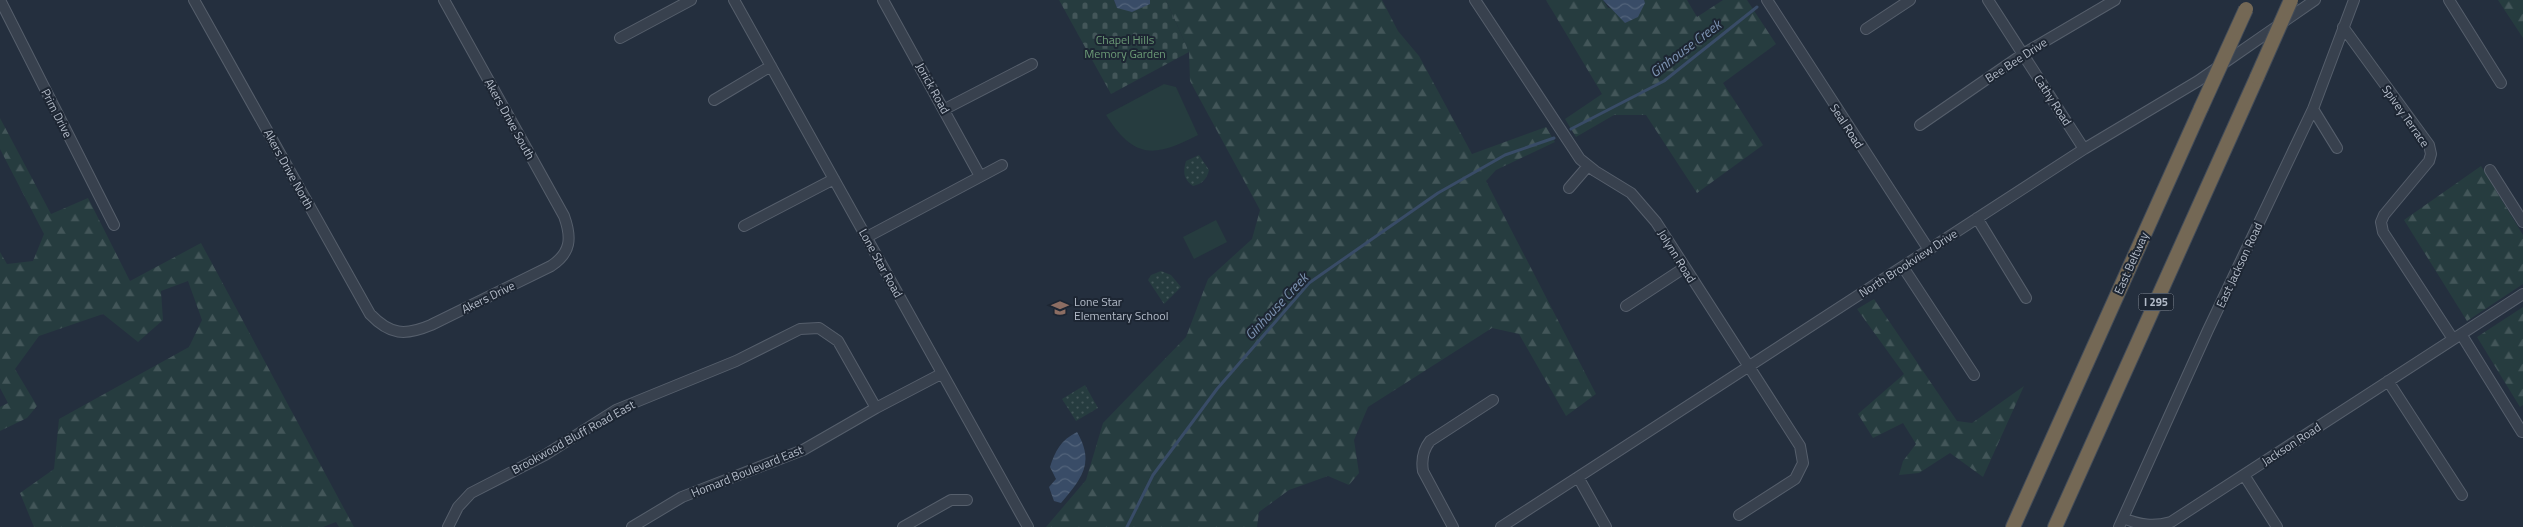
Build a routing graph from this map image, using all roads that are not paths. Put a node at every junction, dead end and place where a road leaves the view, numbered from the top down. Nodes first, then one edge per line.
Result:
1 (0, 0) edge
2 (194, 0) edge
3 (444, 0) edge
4 (691, 0) edge
5 (734, 0) edge
6 (883, 0) edge
7 (1475, 0) edge
8 (1767, 0) edge
9 (1910, 0) edge
10 (1988, 0) edge
11 (2115, 0) edge
12 (2291, 0) edge
13 (2315, 0) edge
14 (2354, 0) edge
15 (2449, 0) edge
16 (2248, 4) edge
17 (2343, 28) junction
18 (1866, 29) dead end
19 (620, 38) dead end
20 (2023, 54) junction
21 (1032, 64) dead end
22 (771, 66) junction
23 (2501, 83) dead end
24 (714, 100) dead end
25 (945, 109) junction
26 (2313, 109) junction
27 (1920, 125) dead end
28 (2337, 148) dead end
29 (2084, 150) junction
30 (1002, 165) dead end
31 (1588, 166) junction
32 (2490, 170) dead end
33 (980, 176) junction
34 (834, 179) junction
35 (1569, 188) dead end
36 (1976, 218) junction
37 (2523, 222) edge
38 (114, 225) dead end
39 (744, 226) dead end
40 (867, 237) junction
41 (570, 240) joint
42 (1929, 250) junction
43 (1903, 267) junction
44 (1684, 268) junction
45 (2523, 294) edge
46 (2026, 298) dead end
47 (1626, 306) dead end
48 (392, 330) joint
49 (2457, 336) junction
50 (1747, 366) junction
51 (941, 374) junction
52 (1974, 375) dead end
53 (2388, 382) junction
54 (1493, 400) dead end
55 (876, 408) junction
56 (2522, 432) edge
57 (2244, 475) junction
58 (1578, 477) junction
59 (2462, 495) dead end
60 (967, 500) dead end
61 (1739, 515) dead end
62 (2121, 522) edge
63 (449, 524) edge
64 (2173, 524) edge
65 (632, 527) edge
66 (903, 527) edge
67 (1028, 527) edge
68 (1453, 527) edge
69 (1501, 527) edge
70 (1606, 527) edge
71 (2013, 527) edge
72 (2055, 527) edge
73 (2277, 527) edge

1 - 38 street, Prim Drive
2 - 48 street, Akers Drive North
3 - 41 street, Akers Drive South
4 - 19 street
5 - 22 street, Lone Star Road
6 - 25 street, Jorick Road
7 - 31 street, Jolynn Road
8 - 42 street, Seal Road
9 - 18 street
10 - 20 street, Cathy Road
11 - 20 street, Bee Bee Drive
12 - 72 highway, I 295, bridge
13 - 29 street, North Brookview Drive
14 - 17 street, East Jackson Road
15 - 23 street
16 - 71 highway, East Beltway, bridge
17 - 26 street, East Jackson Road
17 - 49 street, Spivey Terrace
20 - 27 street, Bee Bee Drive
20 - 29 street, Cathy Road
21 - 25 street
22 - 24 street
22 - 34 street, Lone Star Road
25 - 33 street, Jorick Road
26 - 28 street
26 - 62 street, East Jackson Road
29 - 36 street, North Brookview Drive
30 - 33 street
31 - 35 street
31 - 44 street, Jolynn Road
32 - 37 street
33 - 40 street
34 - 39 street
34 - 40 street, Lone Star Road
36 - 42 street, North Brookview Drive
36 - 46 street
40 - 51 street, Lone Star Road
41 - 48 street, Akers Drive
42 - 43 street, North Brookview Drive
43 - 50 street, North Brookview Drive
43 - 52 street
44 - 47 street
44 - 50 street, Jolynn Road
45 - 49 street, Jackson Road
49 - 53 street, Jackson Road
49 - 56 street
50 - 58 street, North Brookview Drive
50 - 61 street, Jolynn Road
51 - 55 street, Homard Boulevard East
51 - 67 street, Lone Star Road
53 - 57 street, Jackson Road
53 - 59 street
54 - 68 street
55 - 63 street, Brookwood Bluff Road East
55 - 65 street, Homard Boulevard East
57 - 64 street, Jackson Road
57 - 73 street
58 - 69 street, North Brookview Drive
58 - 70 street
60 - 66 street
62 - 64 street, Jackson Road

